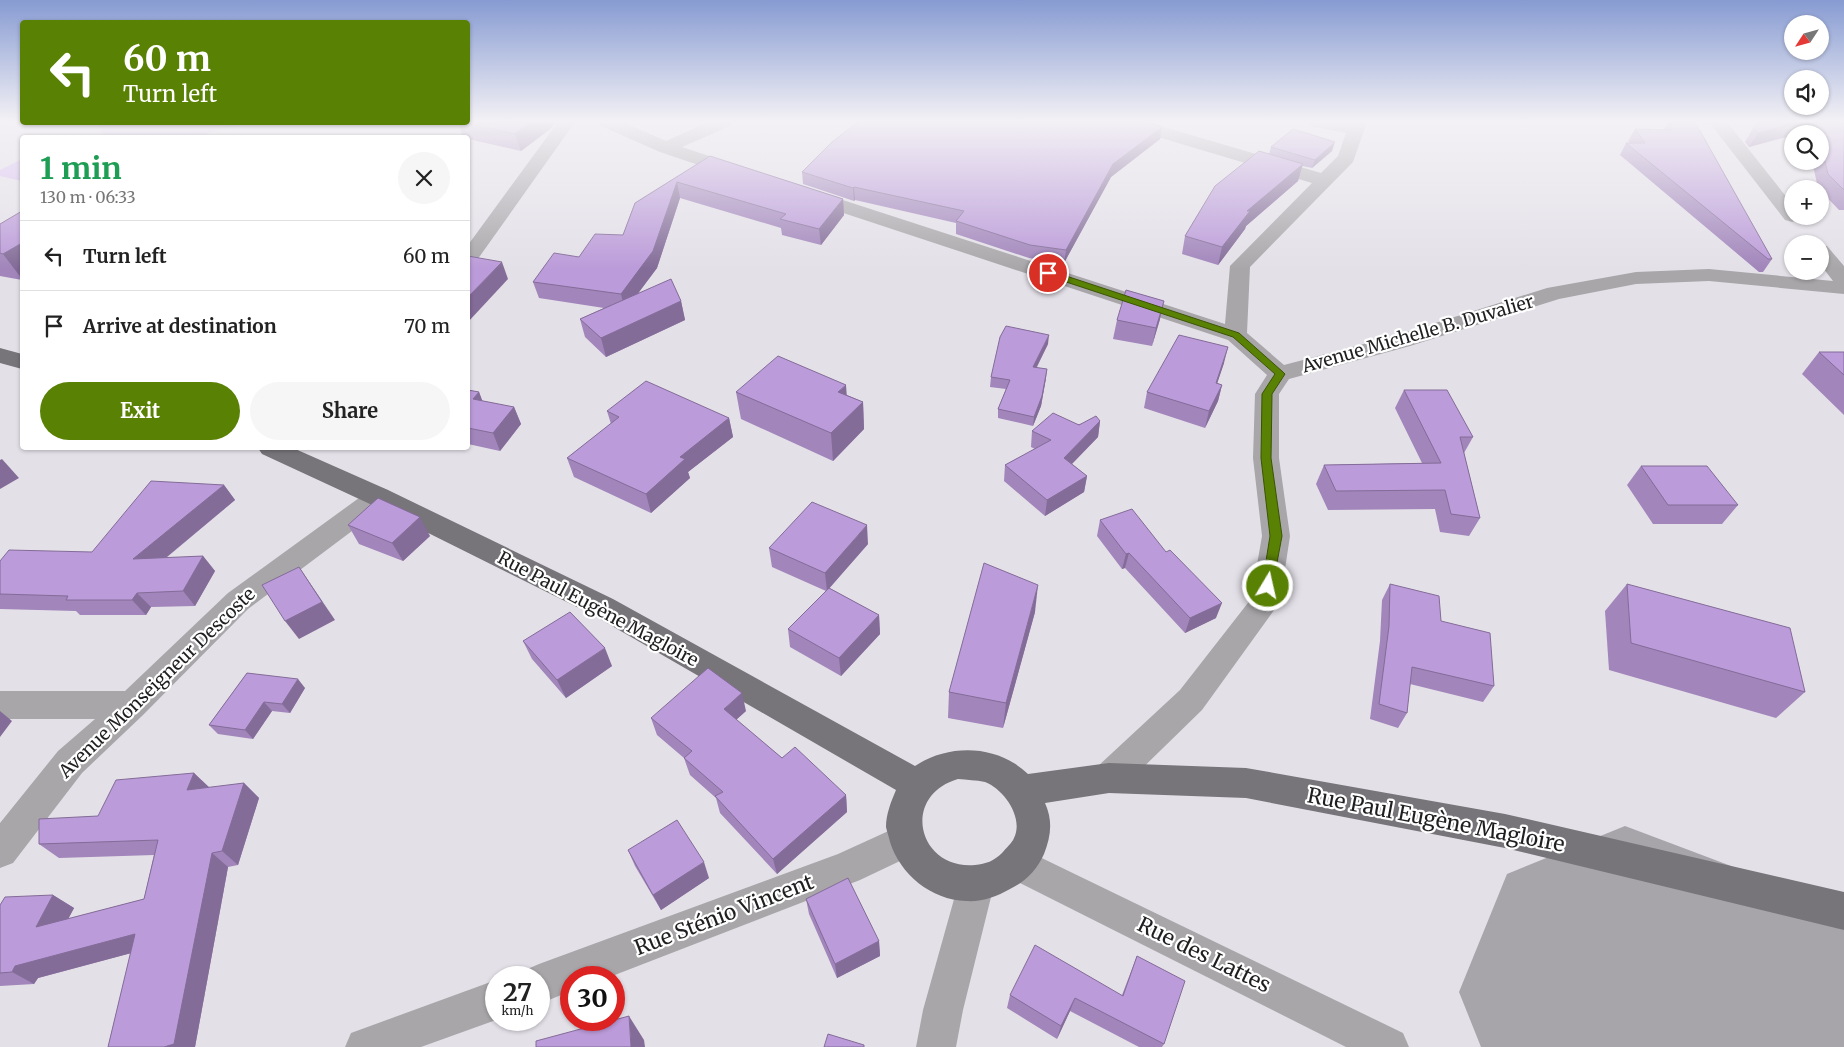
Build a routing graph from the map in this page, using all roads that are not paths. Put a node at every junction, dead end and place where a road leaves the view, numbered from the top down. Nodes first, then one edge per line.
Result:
1 (532, 171) edge
2 (736, 171) edge
3 (1292, 171) edge
4 (1333, 171) edge
5 (1757, 171) edge
6 (758, 178) edge
7 (1323, 180) junction
8 (795, 190) edge
9 (1806, 232) edge
10 (470, 256) edge
11 (1844, 280) edge
12 (1844, 288) edge
13 (1236, 335) junction
14 (0, 355) edge
15 (20, 361) edge
16 (1280, 374) junction
17 (275, 450) edge
18 (379, 497) junction
19 (0, 705) edge
20 (132, 705) junction
21 (1109, 778) junction
22 (918, 785) junction
23 (1022, 791) junction
24 (906, 840) junction
25 (0, 851) edge
26 (1019, 864) junction
27 (976, 885) junction
28 (1844, 911) edge
29 (550, 980) edge
30 (485, 1004) edge
31 (365, 1047) edge
32 (936, 1047) edge
33 (1389, 1047) edge

1 - 10 street
2 - 6 street
3 - 7 street
4 - 7 street
5 - 9 street
7 - 13 street
8 - 13 street
9 - 11 street
12 - 16 street, Avenue Michelle B. Duvalier
13 - 16 street
14 - 15 main road
16 - 21 street, Avenue Michelle B. Duvalier
17 - 18 main road, Rue Paul Eugène Magloire
18 - 20 street, Avenue Monseigneur Descoste
18 - 22 main road, Rue Paul Eugène Magloire
19 - 20 street
20 - 25 street, Avenue Monseigneur Descoste
21 - 23 main road, Rue Paul Eugène Magloire
21 - 28 main road, Rue Paul Eugène Magloire
22 - 23 main road
22 - 24 main road
23 - 26 main road
24 - 27 main road
24 - 29 street, Rue Sténio Vincent
26 - 27 main road
26 - 33 street, Rue des Lattes
27 - 32 street
30 - 31 street

